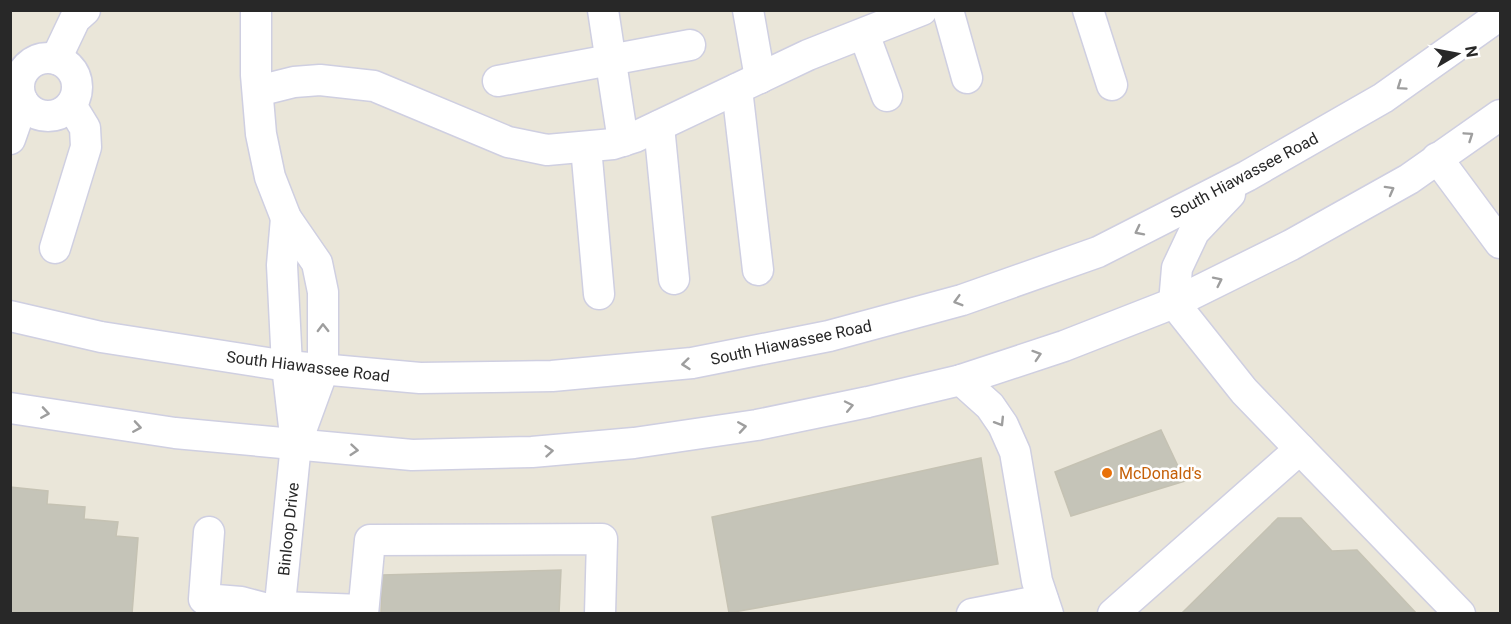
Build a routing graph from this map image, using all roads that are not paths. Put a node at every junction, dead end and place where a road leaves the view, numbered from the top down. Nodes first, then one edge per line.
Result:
1 (256, 10) edge
2 (603, 10) edge
3 (748, 10) edge
4 (922, 10) edge
5 (948, 10) edge
6 (1088, 10) edge
7 (75, 13) edge
8 (1500, 15) edge
9 (864, 33) junction
10 (690, 45) dead end
11 (32, 60) edge
12 (610, 60) junction
13 (967, 78) dead end
14 (498, 81) dead end
15 (749, 83) junction
16 (1112, 85) dead end
17 (258, 91) junction
18 (887, 96) dead end
19 (23, 102) junction
20 (70, 105) junction
21 (1500, 115) edge
22 (659, 126) junction
23 (10, 139) edge
24 (623, 141) junction
25 (586, 147) junction
26 (1437, 158) junction
27 (1247, 176) junction
28 (286, 218) junction
29 (1500, 243) edge
30 (55, 248) dead end
31 (759, 270) dead end
32 (674, 279) dead end
33 (599, 294) dead end
34 (1174, 303) junction
35 (10, 316) edge
36 (287, 366) junction
37 (323, 370) junction
38 (961, 380) junction
39 (10, 408) edge
40 (296, 444) junction
41 (1300, 449) junction
42 (209, 532) dead end
43 (203, 606) edge
44 (1046, 607) edge
45 (280, 611) edge
46 (363, 612) edge
47 (600, 614) edge
48 (972, 614) edge
49 (1113, 614) edge
50 (1460, 614) edge

1 - 17 street
2 - 12 street
3 - 15 street
4 - 9 street
5 - 13 street
6 - 16 street
7 - 11 street
8 -> 27 street, South Hiawassee Road
9 - 15 street
9 - 18 street
10 - 12 street
11 - 19 street
11 - 20 street
12 - 14 street
12 - 24 street
15 - 22 street
15 - 31 street
17 - 25 street
17 - 28 street
19 - 20 street
19 - 23 street
20 - 30 street
26 -> 21 street
22 - 24 street
22 - 32 street
24 - 25 street
25 - 33 street
26 - 29 street
34 -> 26 street
27 - 34 street
27 -> 37 street, South Hiawassee Road
28 - 36 street
37 -> 28 street
38 -> 34 street
34 - 41 street
35 - 36 street, South Hiawassee Road
36 - 37 street, South Hiawassee Road
36 - 40 street
37 - 40 street
40 -> 38 street
38 -> 44 street
39 -> 40 street
40 - 45 street, Binloop Drive
41 - 49 street
41 - 50 street
42 - 43 street
43 - 45 street
44 - 48 street
45 - 46 street
46 - 47 street

